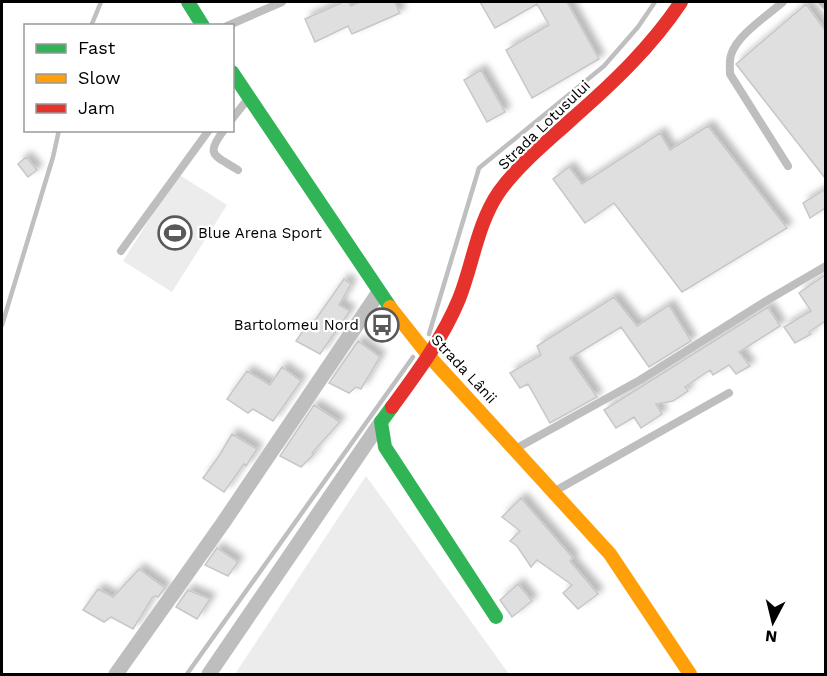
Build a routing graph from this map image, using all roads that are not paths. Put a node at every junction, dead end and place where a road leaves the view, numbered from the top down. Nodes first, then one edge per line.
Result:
1 (188, 2) edge
2 (282, 2) edge
3 (681, 2) edge
4 (783, 2) edge
5 (822, 2) edge
6 (825, 6) edge
7 (202, 24) edge
8 (232, 24) edge
9 (234, 76) edge
10 (250, 97) junction
11 (234, 117) edge
12 (207, 132) edge
13 (223, 132) edge
14 (788, 166) dead end
15 (238, 170) dead end
16 (121, 250) dead end
17 (825, 266) edge
18 (379, 292) junction
19 (428, 355) junction
20 (729, 393) dead end
21 (381, 422) junction
22 (516, 449) junction
23 (555, 492) junction
24 (496, 617) dead end
25 (116, 675) edge
26 (209, 675) edge
27 (690, 675) edge

1 - 7 main road
2 - 8 lane
3 - 19 main road, Strada Lotusului
4 - 14 lane
5 - 6 lane
9 - 10 main road, Strada Lânii
10 - 11 lane
10 - 18 main road, Strada Lânii
12 - 16 lane
13 - 15 lane
17 - 22 lane
18 - 19 main road, Strada Lânii
18 - 25 street
19 - 21 main road, Strada Lotusului
19 - 22 main road, Strada Lânii
20 - 23 lane
21 - 24 main road
21 - 26 street
22 - 23 main road, Strada Lânii
23 - 27 main road, Strada Lânii

